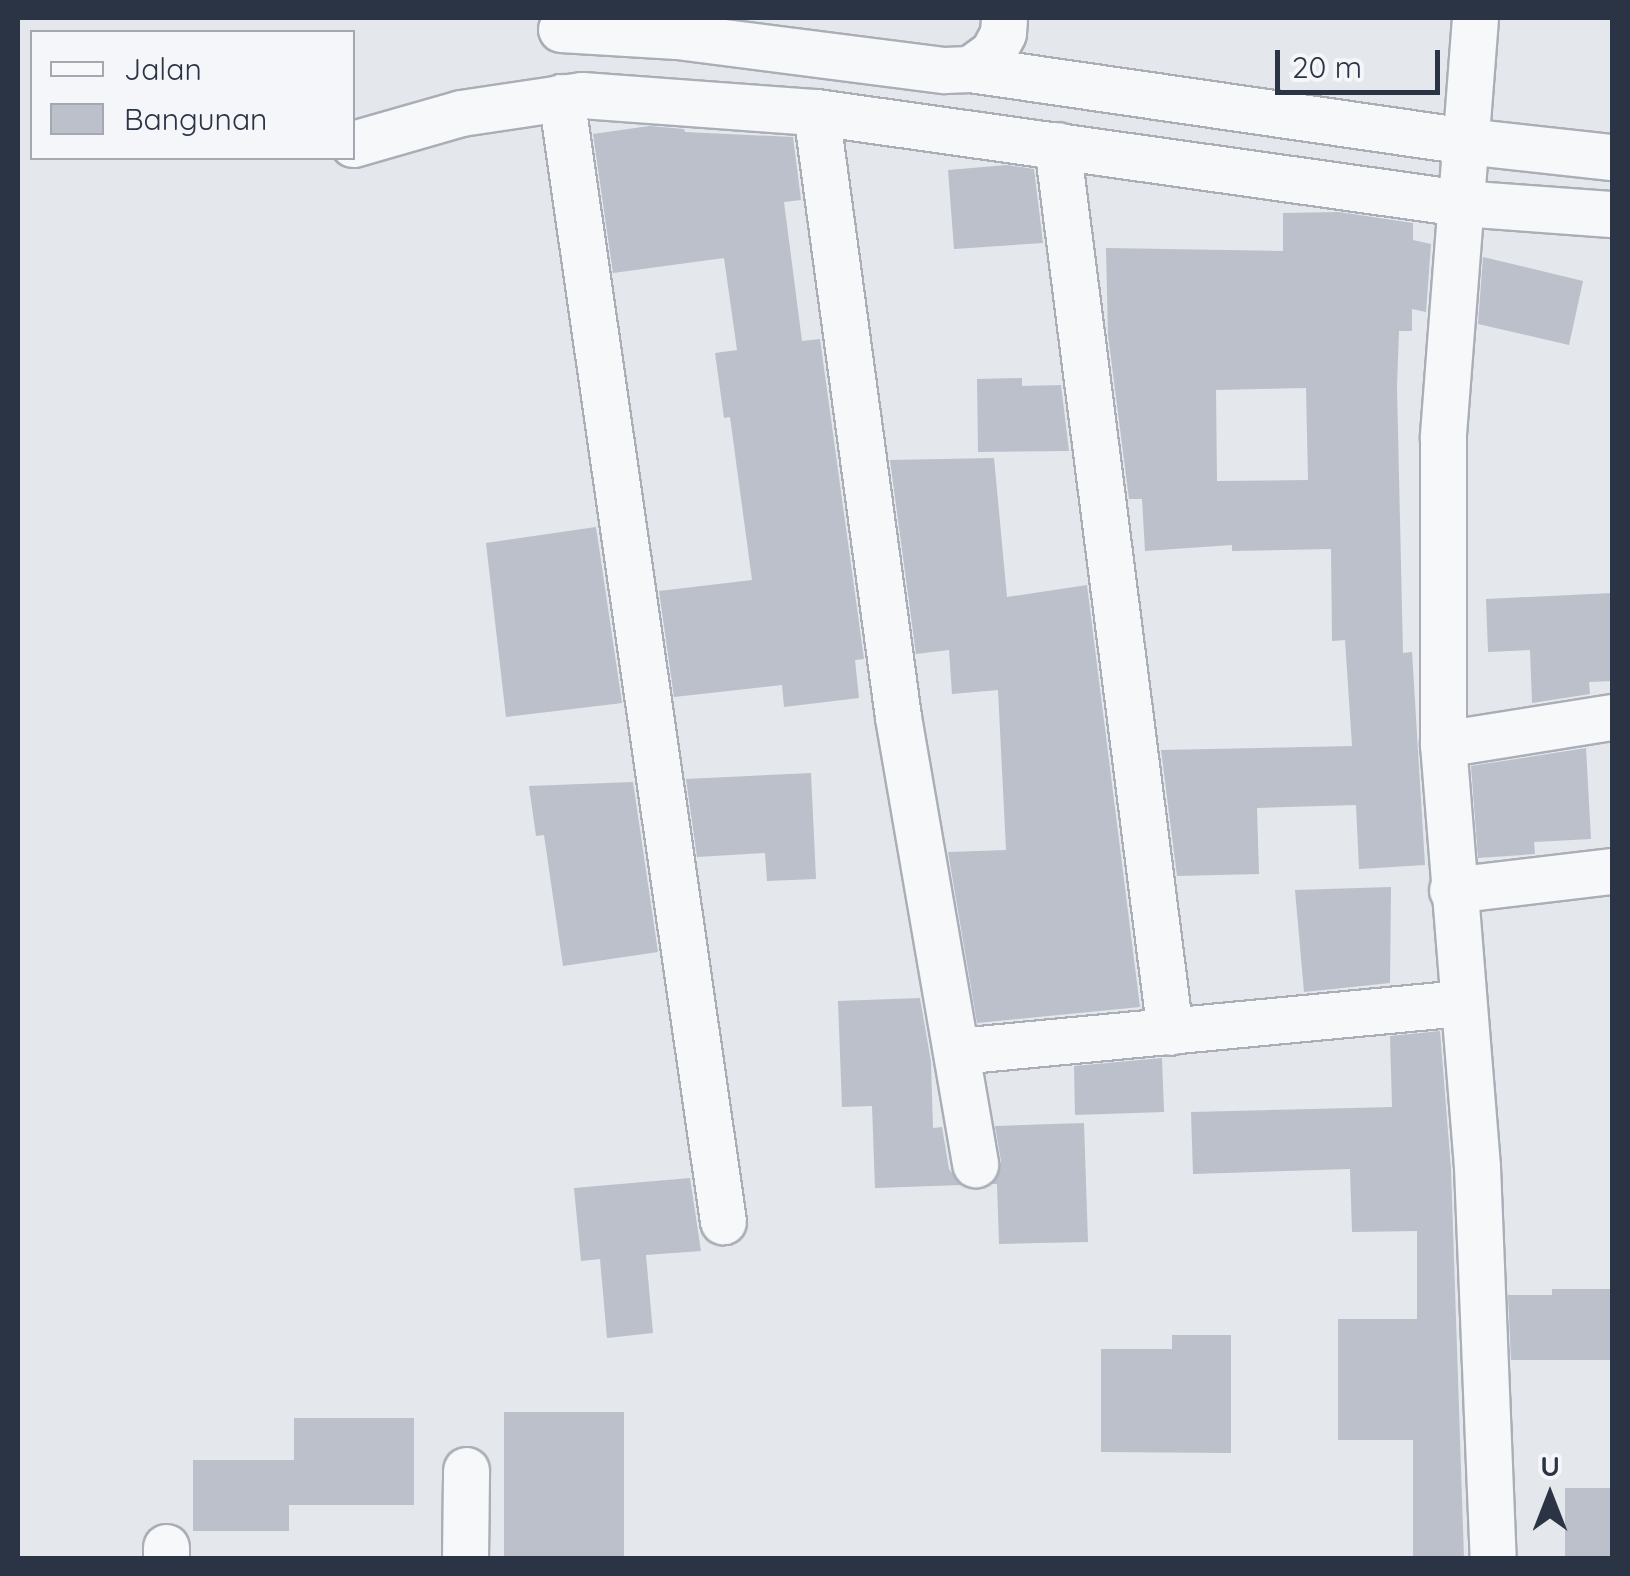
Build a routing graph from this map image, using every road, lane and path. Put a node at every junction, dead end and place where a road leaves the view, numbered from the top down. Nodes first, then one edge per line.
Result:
1 (1004, 18) edge
2 (1475, 18) edge
3 (560, 30) dead end
4 (970, 69) junction
5 (560, 97) junction
6 (816, 112) junction
7 (1466, 141) junction
8 (355, 143) edge
9 (1057, 146) junction
10 (1612, 157) edge
11 (1461, 203) junction
12 (1612, 214) edge
13 (1612, 717) edge
14 (1444, 744) junction
15 (1612, 872) edge
16 (1452, 890) junction
17 (1461, 1003) junction
18 (1170, 1032) junction
19 (958, 1051) junction
20 (974, 1164) dead end
21 (723, 1221) dead end
22 (466, 1470) dead end
23 (464, 1558) edge
24 (1493, 1558) edge

1 - 4 street
2 - 7 street
3 - 4 street
4 - 7 street
5 - 6 street
5 - 8 street
5 - 21 street
6 - 9 street
6 - 19 street
7 - 10 street
7 - 11 street
9 - 11 street
9 - 18 street
11 - 12 street
11 - 14 street
13 - 14 street
14 - 16 street
15 - 16 street
16 - 17 street
17 - 18 street
17 - 24 street
18 - 19 street
19 - 20 street
22 - 23 street

